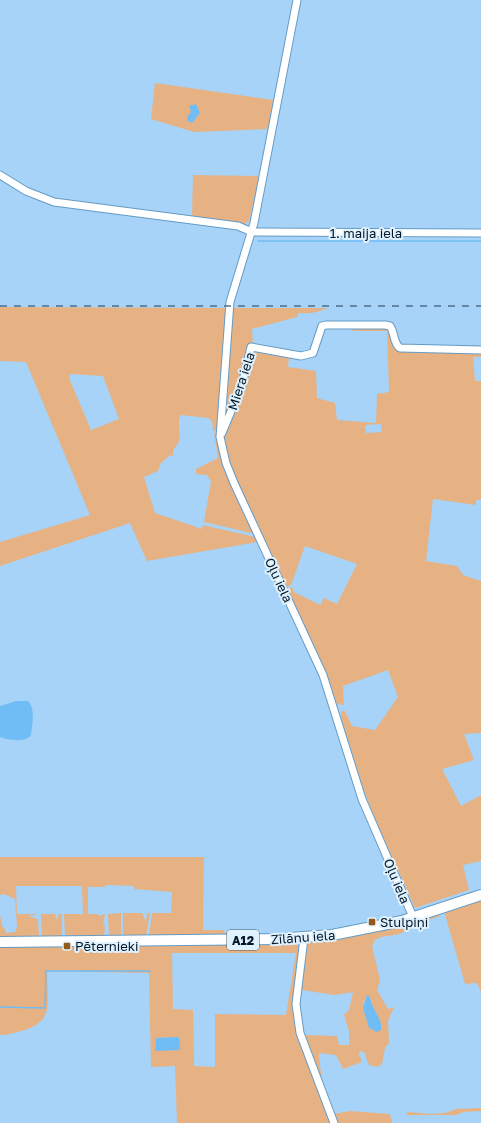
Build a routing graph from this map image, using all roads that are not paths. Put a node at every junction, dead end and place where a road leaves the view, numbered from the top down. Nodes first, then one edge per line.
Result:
1 (297, 0) edge
2 (0, 175) edge
3 (252, 232) junction
4 (481, 233) edge
5 (481, 350) edge
6 (220, 437) junction
7 (481, 895) edge
8 (413, 917) junction
9 (304, 938) junction
10 (0, 942) edge
11 (334, 1123) edge

1 - 3 street, Oļu iela
2 - 3 street, 1. maija iela
3 - 4 street, 1. maija iela
3 - 6 street, Oļu iela
5 - 6 street, Miera iela
6 - 8 street, Oļu iela
7 - 8 highway, Zīlānu iela / A12
8 - 9 highway, Zīlānu iela / A12
9 - 10 highway, Zīlānu iela / A12
9 - 11 street

